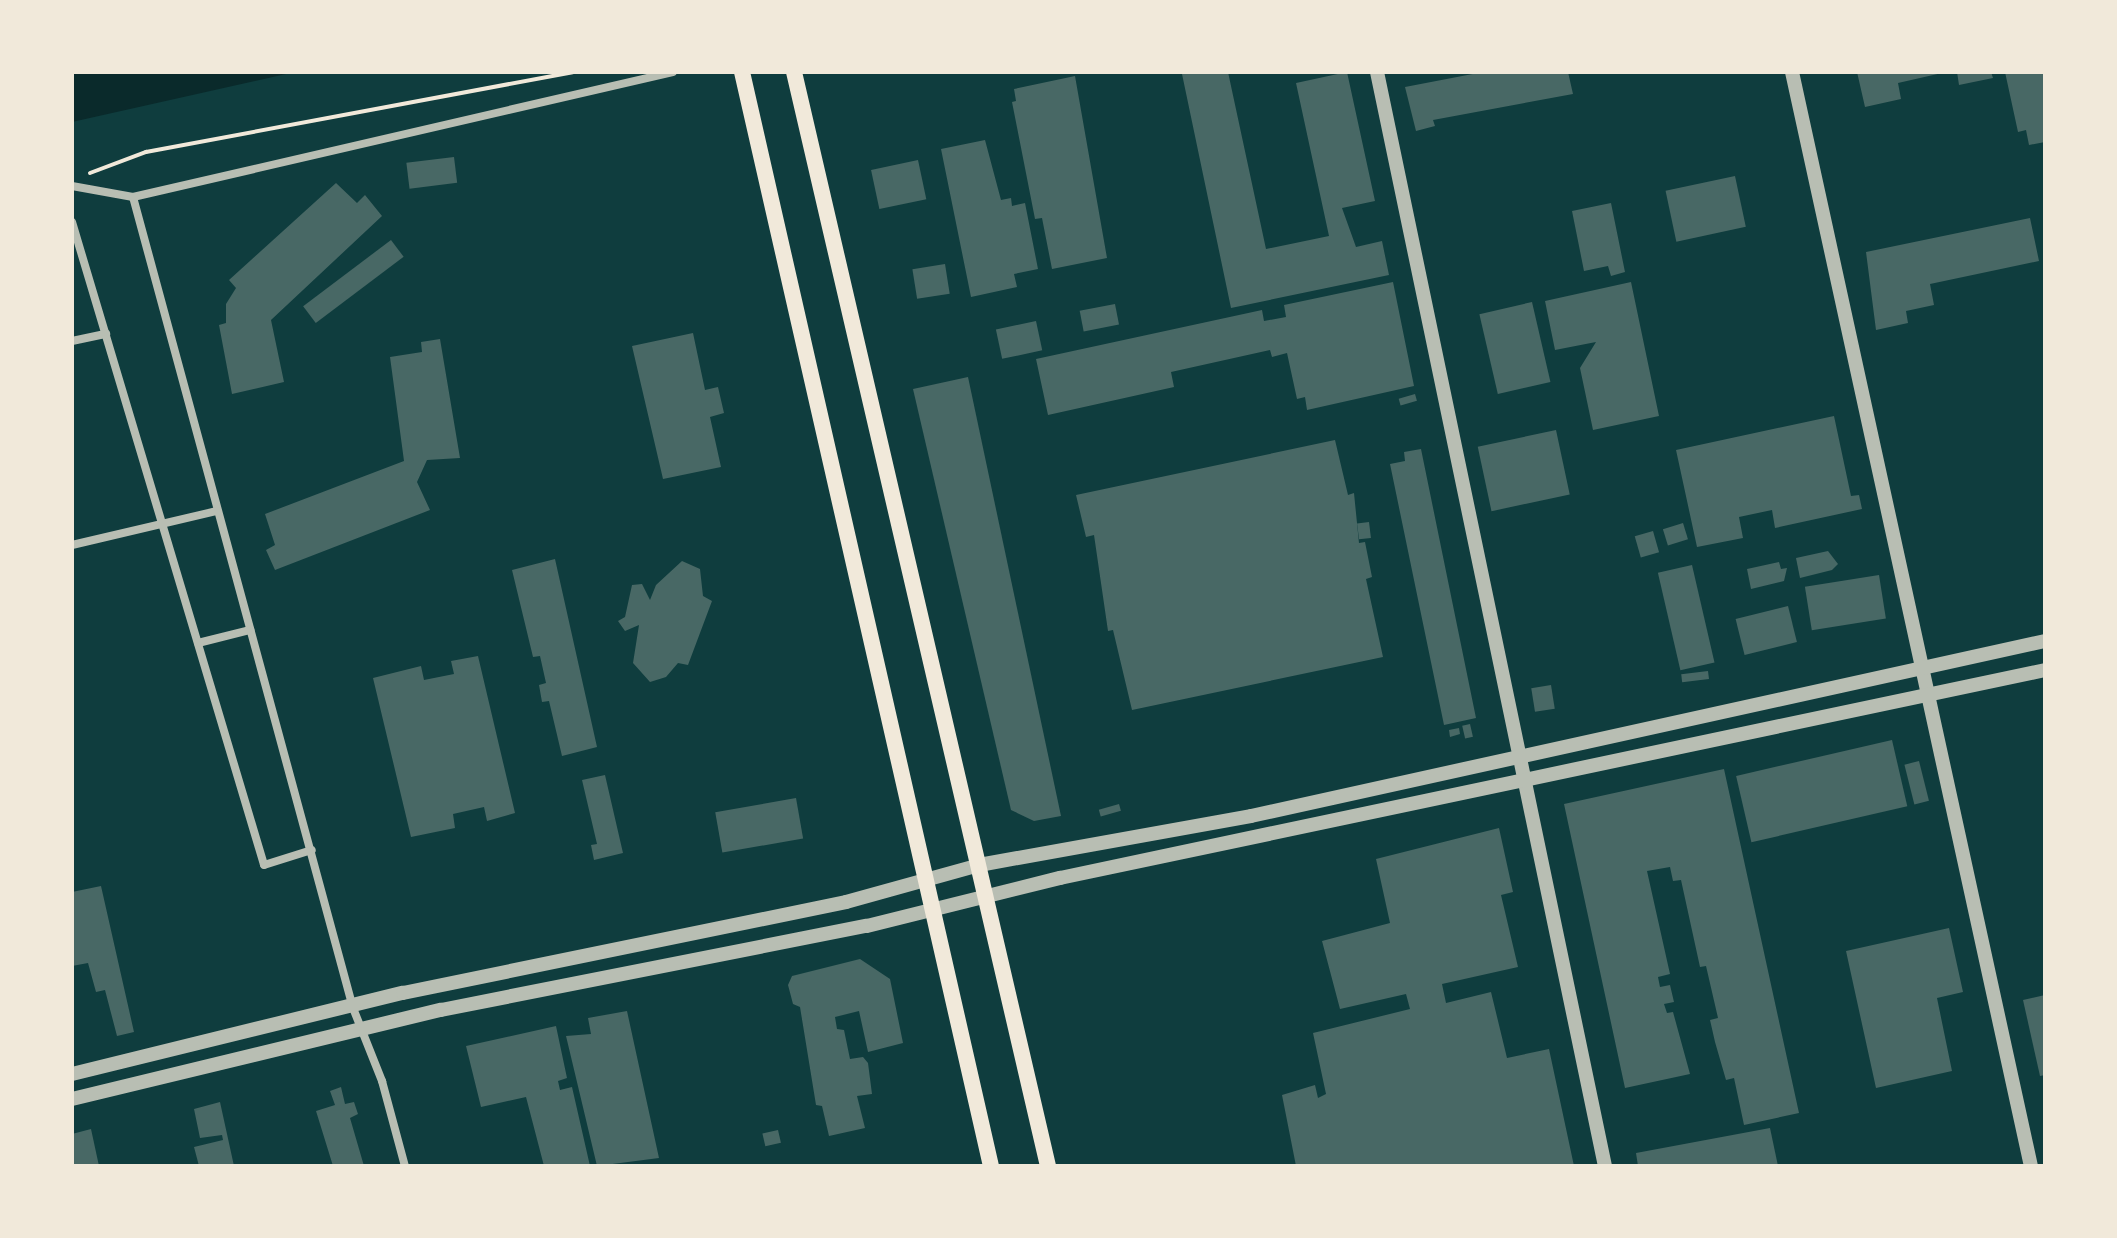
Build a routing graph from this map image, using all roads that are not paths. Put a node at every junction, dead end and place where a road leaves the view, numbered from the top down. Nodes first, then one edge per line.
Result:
1 (673, 72) edge
2 (742, 72) edge
3 (794, 72) edge
4 (1377, 72) edge
5 (1792, 72) edge
6 (72, 186) edge
7 (133, 197) junction
8 (72, 222) edge
9 (106, 334) junction
10 (72, 341) edge
11 (217, 511) junction
12 (162, 523) junction
13 (72, 545) edge
14 (250, 630) junction
15 (2045, 641) edge
16 (198, 643) junction
17 (1919, 670) junction
18 (2045, 670) edge
19 (1927, 696) junction
20 (1521, 754) junction
21 (1525, 779) junction
22 (312, 850) junction
23 (979, 865) junction
24 (926, 880) junction
25 (987, 898) junction
26 (932, 911) junction
27 (353, 1008) junction
28 (360, 1032) junction
29 (72, 1074) edge
30 (72, 1099) edge
31 (405, 1166) edge
32 (991, 1166) edge
33 (1048, 1166) edge
34 (1605, 1166) edge
35 (2031, 1166) edge

1 - 7 street
2 - 24 main road
3 - 23 main road
4 - 20 street
5 - 17 street
6 - 7 street
7 - 11 street
8 - 9 street
9 - 10 street
9 - 12 street
11 - 12 street
11 - 14 street
12 - 13 street
12 - 16 street
14 - 16 street
14 - 22 street
15 - 17 street
16 - 22 street
17 - 19 street
17 - 20 street
18 - 19 street
19 - 21 street
19 - 35 street
20 - 21 street
20 - 23 street
21 - 25 street
21 - 34 street
22 - 27 street
23 - 24 street
23 - 25 main road
24 - 26 main road
24 - 27 street
25 - 26 street
25 - 33 main road
26 - 28 street
26 - 32 main road
27 - 28 street
27 - 29 street
28 - 30 street
28 - 31 street

